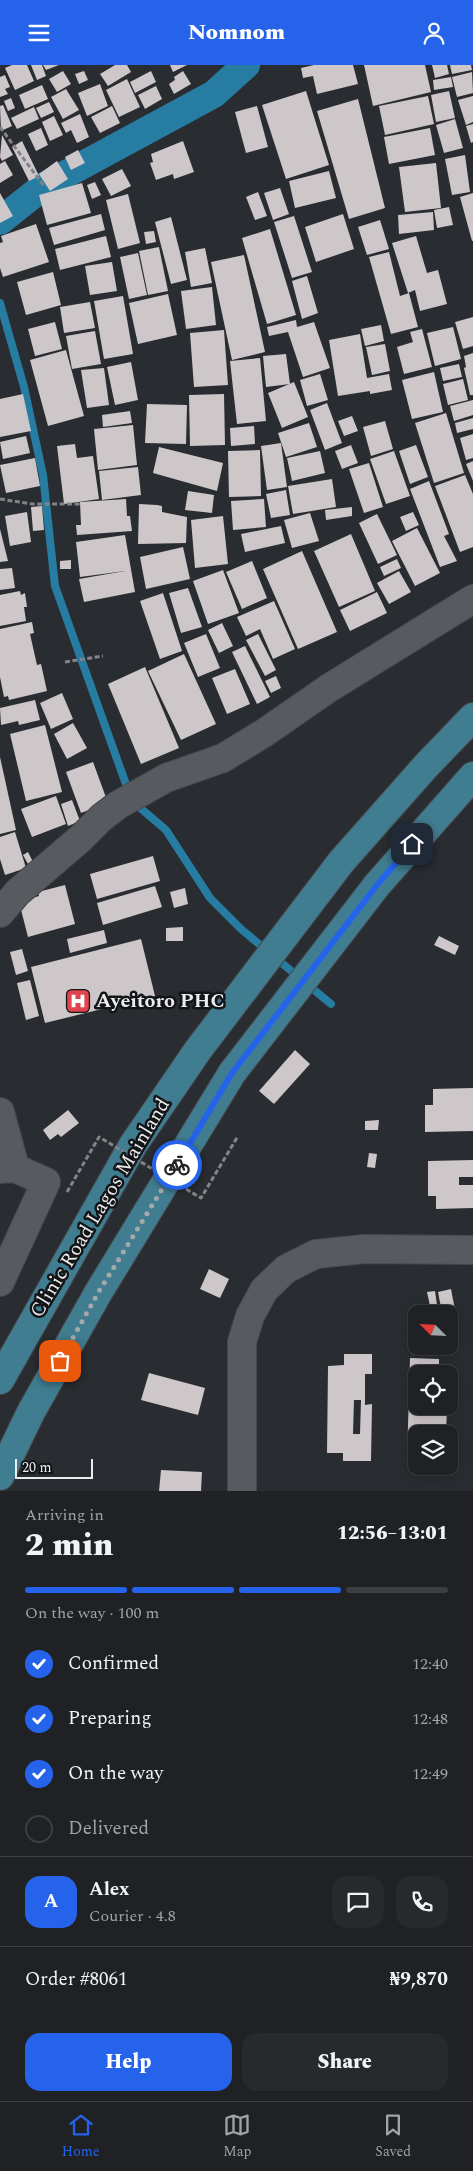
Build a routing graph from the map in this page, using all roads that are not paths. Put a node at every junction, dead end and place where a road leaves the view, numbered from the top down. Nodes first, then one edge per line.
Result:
1 (473, 599) edge
2 (473, 717) edge
3 (473, 776) edge
4 (0, 913) edge
5 (0, 1112) edge
6 (8, 1169) edge
7 (473, 1250) edge
8 (0, 1282) edge
9 (0, 1380) edge
10 (0, 1476) edge
11 (242, 1491) edge

1 - 4 street
2 - 9 main road, Clinic Road Lagos Mainland
3 - 10 main road
5 - 6 street
6 - 8 street
7 - 11 street

